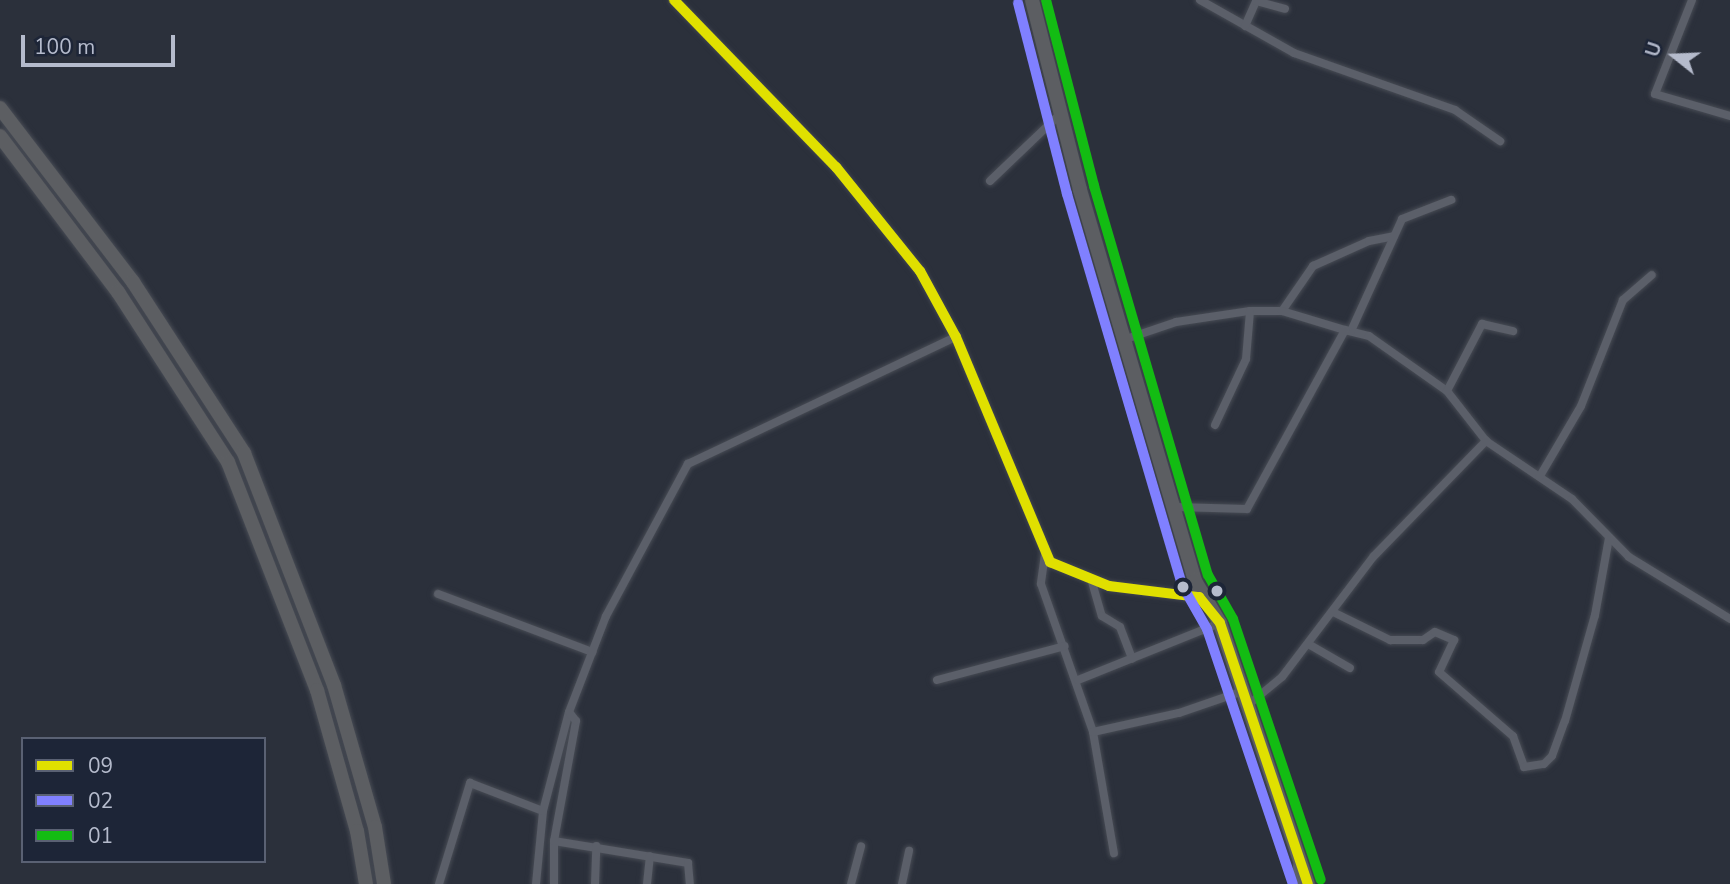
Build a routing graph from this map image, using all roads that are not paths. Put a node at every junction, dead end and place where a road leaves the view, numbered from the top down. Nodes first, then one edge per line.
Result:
1 (674, 0) edge
2 (1032, 0) edge
3 (1200, 0) edge
4 (1692, 0) edge
5 (1285, 9) dead end
6 (1245, 26) junction
7 (0, 108) edge
8 (1059, 115) junction
9 (1730, 116) edge
10 (0, 136) edge
11 (1500, 141) dead end
12 (990, 181) dead end
13 (1451, 200) dead end
14 (1394, 236) junction
15 (1651, 275) dead end
16 (1250, 310) junction
17 (1282, 311) junction
18 (1348, 331) junction
19 (1513, 331) dead end
20 (956, 337) junction
21 (1126, 339) junction
22 (1447, 391) junction
23 (1215, 425) dead end
24 (1486, 441) junction
25 (1540, 476) junction
26 (1176, 507) junction
27 (1610, 539) junction
28 (1045, 554) junction
29 (1093, 582) junction
30 (438, 594) dead end
31 (1199, 597) junction
32 (1333, 612) junction
33 (1730, 619) edge
34 (1220, 623) junction
35 (1310, 645) junction
36 (1065, 646) junction
37 (592, 652) junction
38 (1132, 659) junction
39 (1350, 668) dead end
40 (937, 680) dead end
41 (1078, 680) junction
42 (1246, 698) junction
43 (569, 712) junction
44 (1093, 732) junction
45 (543, 811) junction
46 (554, 841) junction
47 (596, 846) junction
48 (861, 846) dead end
49 (909, 851) dead end
50 (1114, 853) dead end
51 (650, 856) junction
52 (1297, 863) junction
53 (535, 869) junction
54 (366, 884) edge
55 (384, 884) edge
56 (439, 884) edge
57 (528, 884) edge
58 (536, 884) edge
59 (554, 884) edge
60 (595, 884) edge
61 (647, 884) edge
62 (690, 884) edge
63 (851, 884) edge
64 (902, 884) edge
65 (1298, 884) edge
66 (1308, 884) edge

1 - 20 street
2 - 8 highway
3 - 6 street
4 - 9 street
5 - 6 street
6 - 11 street
7 - 55 highway
8 - 12 street
8 - 21 highway
10 - 54 highway
13 - 14 street
14 - 17 street
14 - 18 street
15 - 25 street
16 - 17 street
16 - 21 street
16 - 23 street
17 - 18 street
18 - 22 street
18 - 26 street
19 - 22 street
20 - 28 street
20 - 37 street
21 - 26 highway
22 - 24 street
24 - 25 street
24 - 32 street
25 - 27 street
26 - 31 highway
27 - 32 street
27 - 33 street
28 - 29 street
28 - 36 street
29 - 31 street
29 - 38 street
30 - 37 street
31 - 34 highway
32 - 35 street
34 - 38 street
34 - 42 highway
35 - 39 street
35 - 42 street
36 - 40 street
36 - 41 street
37 - 43 street
38 - 41 street
41 - 44 street
42 - 44 street
42 - 52 highway
43 - 45 street
43 - 46 street
44 - 50 street
45 - 53 street
45 - 56 street
46 - 47 street
46 - 59 street
47 - 51 street
47 - 60 street
48 - 63 street
49 - 64 street
51 - 61 street
51 - 62 street
52 - 65 street
52 - 66 highway
53 - 57 street
53 - 58 street

